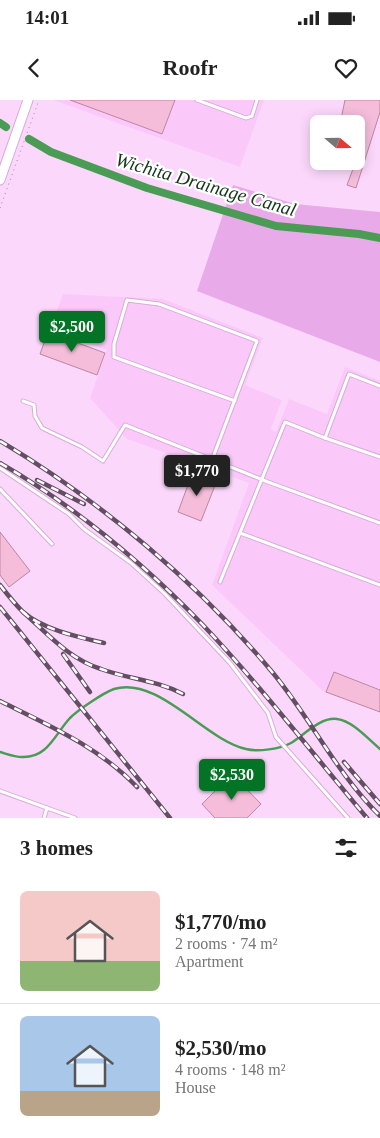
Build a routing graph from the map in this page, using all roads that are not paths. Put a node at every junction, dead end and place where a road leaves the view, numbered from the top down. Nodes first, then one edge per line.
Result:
1 (28, 100) edge
2 (197, 100) edge
3 (257, 100) edge
4 (0, 180) edge
5 (380, 386) edge
6 (23, 401) dead end
7 (235, 401) junction
8 (325, 438) junction
9 (380, 457) edge
10 (212, 460) junction
11 (0, 468) edge
12 (262, 479) junction
13 (0, 489) edge
14 (380, 523) edge
15 (240, 533) junction
16 (52, 544) dead end
17 (220, 582) dead end
18 (380, 586) edge
19 (0, 791) edge
20 (47, 808) junction
21 (44, 818) edge
22 (75, 818) edge
23 (348, 818) edge

1 - 4 main road
2 - 3 lane
5 - 8 lane
6 - 10 lane
7 - 7 lane
7 - 10 lane
8 - 9 lane
8 - 12 lane
10 - 12 lane
11 - 23 lane
12 - 14 lane
12 - 15 lane
13 - 16 lane
15 - 17 lane
15 - 18 lane
19 - 20 lane
20 - 21 lane
20 - 22 lane

